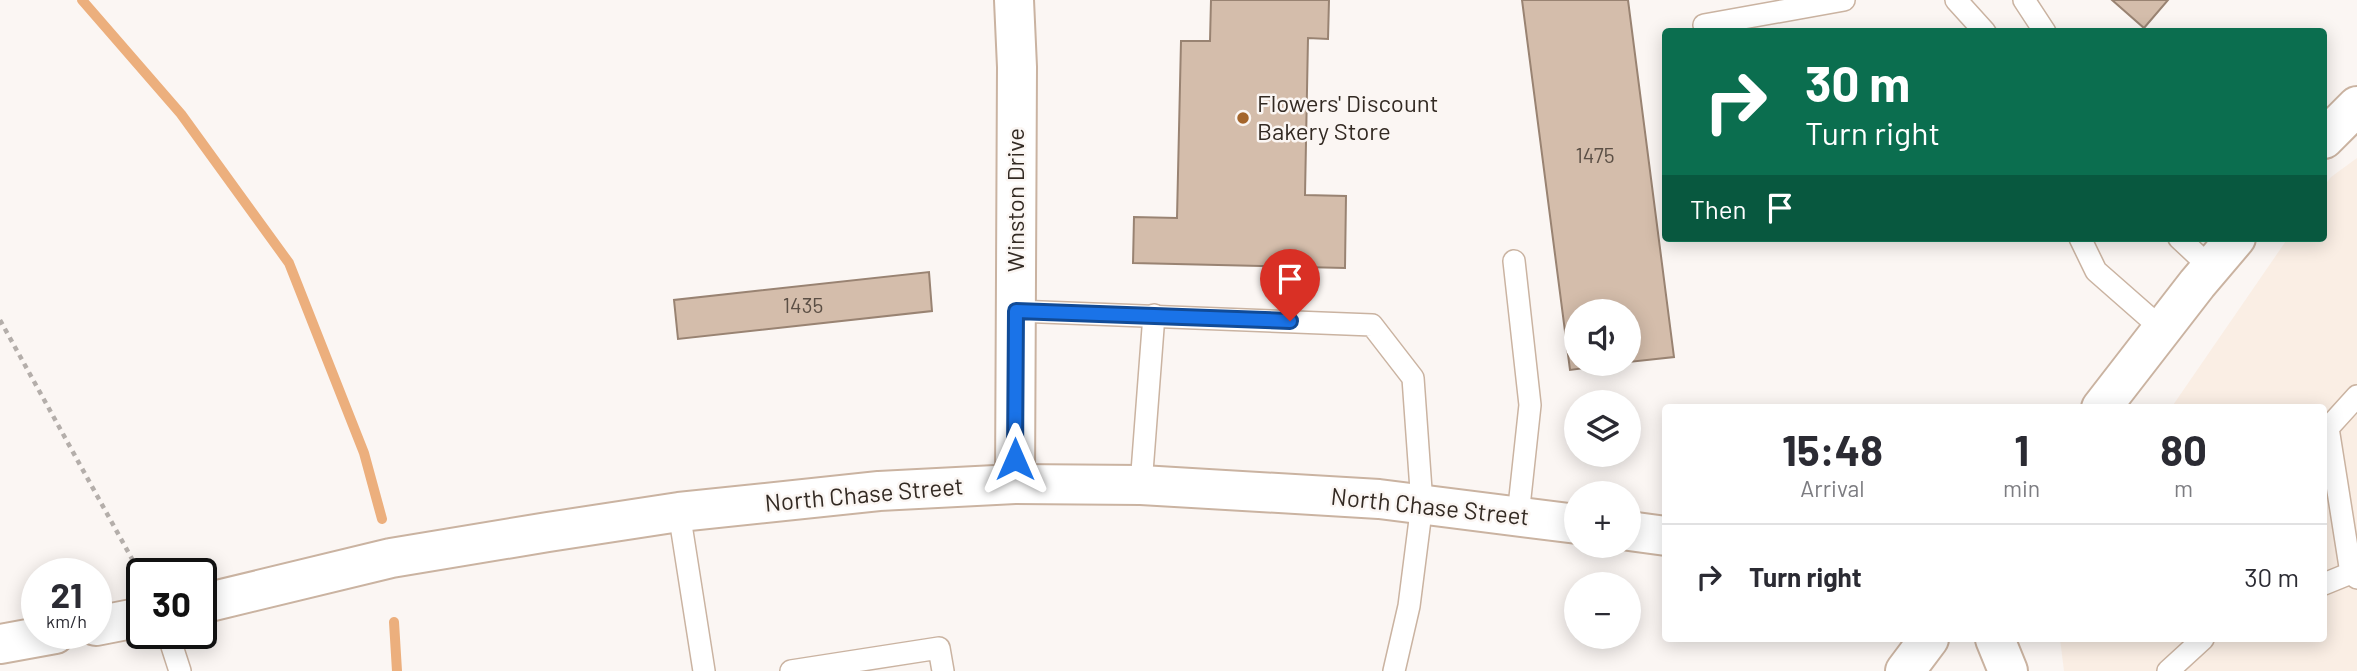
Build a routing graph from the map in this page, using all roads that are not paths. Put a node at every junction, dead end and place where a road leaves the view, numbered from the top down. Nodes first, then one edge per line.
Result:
1 (1014, 0) edge
2 (1844, 0) edge
3 (1955, 0) edge
4 (2024, 0) edge
5 (1704, 25) dead end
6 (1981, 28) edge
7 (2042, 28) edge
8 (2357, 106) edge
9 (2327, 136) edge
10 (2082, 242) edge
11 (2183, 242) edge
12 (2233, 242) edge
13 (1514, 261) dead end
14 (2211, 268) junction
15 (1016, 311) junction
16 (1154, 316) junction
17 (2162, 329) junction
18 (2357, 396) edge
19 (2104, 404) edge
20 (1015, 484) junction
21 (1142, 485) junction
22 (1422, 504) junction
23 (679, 512) junction
24 (1518, 516) junction
25 (1564, 522) edge
26 (1641, 533) edge
27 (1662, 535) edge
28 (2354, 576) edge
29 (2327, 583) edge
30 (217, 600) edge
31 (21, 640) edge
32 (1927, 642) edge
33 (1996, 642) edge
34 (2200, 642) edge
35 (0, 644) edge
36 (173, 649) edge
37 (180, 671) edge
38 (704, 671) edge
39 (791, 671) edge
40 (943, 671) edge
41 (1394, 671) edge
42 (1905, 671) edge
43 (2008, 671) edge
44 (2168, 671) edge

1 - 15 main road, Winston Drive
2 - 5 lane
3 - 6 lane
4 - 7 lane
8 - 9 main road
10 - 17 lane
11 - 14 lane
12 - 14 main road
13 - 24 lane
14 - 17 main road
15 - 16 lane
15 - 20 main road, Winston Drive
16 - 21 lane
16 - 22 lane
17 - 19 main road
18 - 28 lane
20 - 21 main road, North Chase Street
20 - 23 main road, North Chase Street
21 - 22 main road, North Chase Street
22 - 24 main road, North Chase Street
22 - 41 lane
23 - 30 main road, North Chase Street
23 - 38 lane
24 - 25 main road, North Chase Street
26 - 27 main road
28 - 29 lane
31 - 35 main road
32 - 42 main road
33 - 43 main road
34 - 44 lane
36 - 37 lane
39 - 40 lane

